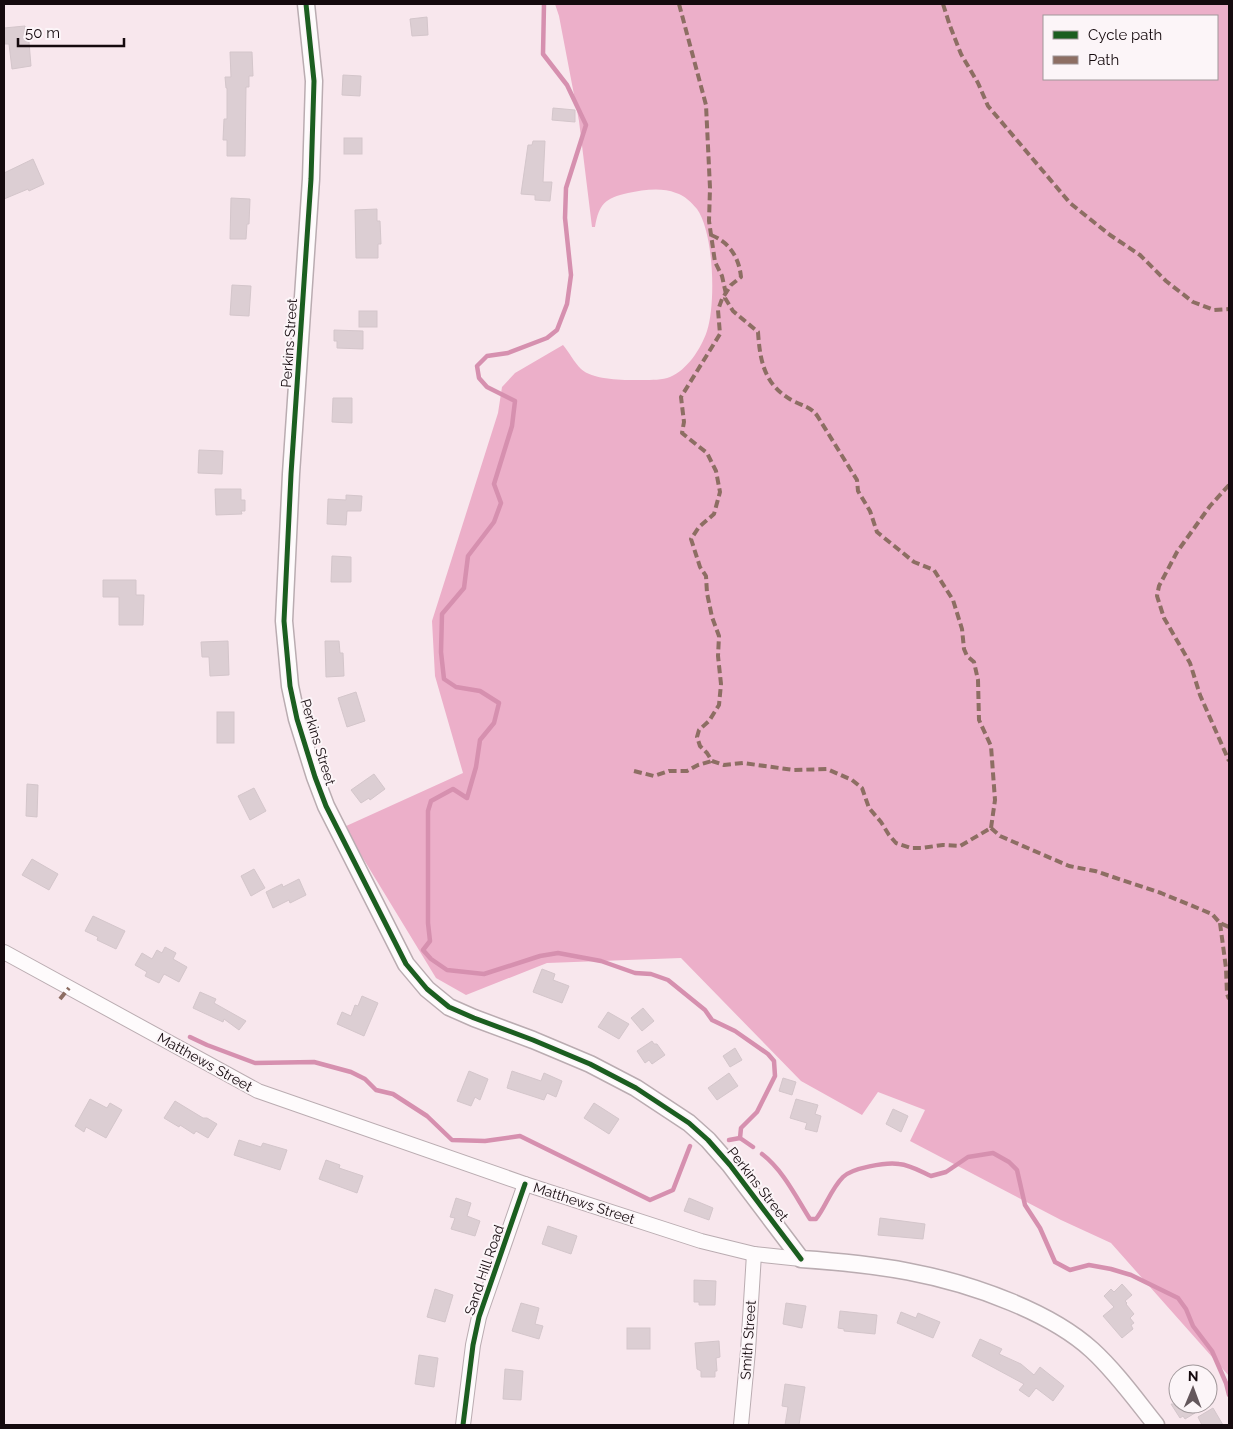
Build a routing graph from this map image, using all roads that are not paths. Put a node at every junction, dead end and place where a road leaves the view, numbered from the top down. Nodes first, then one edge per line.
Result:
1 (306, 4) edge
2 (4, 952) edge
3 (525, 1184) junction
4 (754, 1254) junction
5 (801, 1259) junction
6 (463, 1425) edge
7 (741, 1425) edge
8 (1156, 1425) edge

1 - 5 street, Perkins Street
2 - 3 street, Matthews Street
3 - 4 street, Matthews Street
3 - 6 street, Sand Hill Road
4 - 5 street, Matthews Street
4 - 7 street, Smith Street
5 - 8 street, Matthews Street

